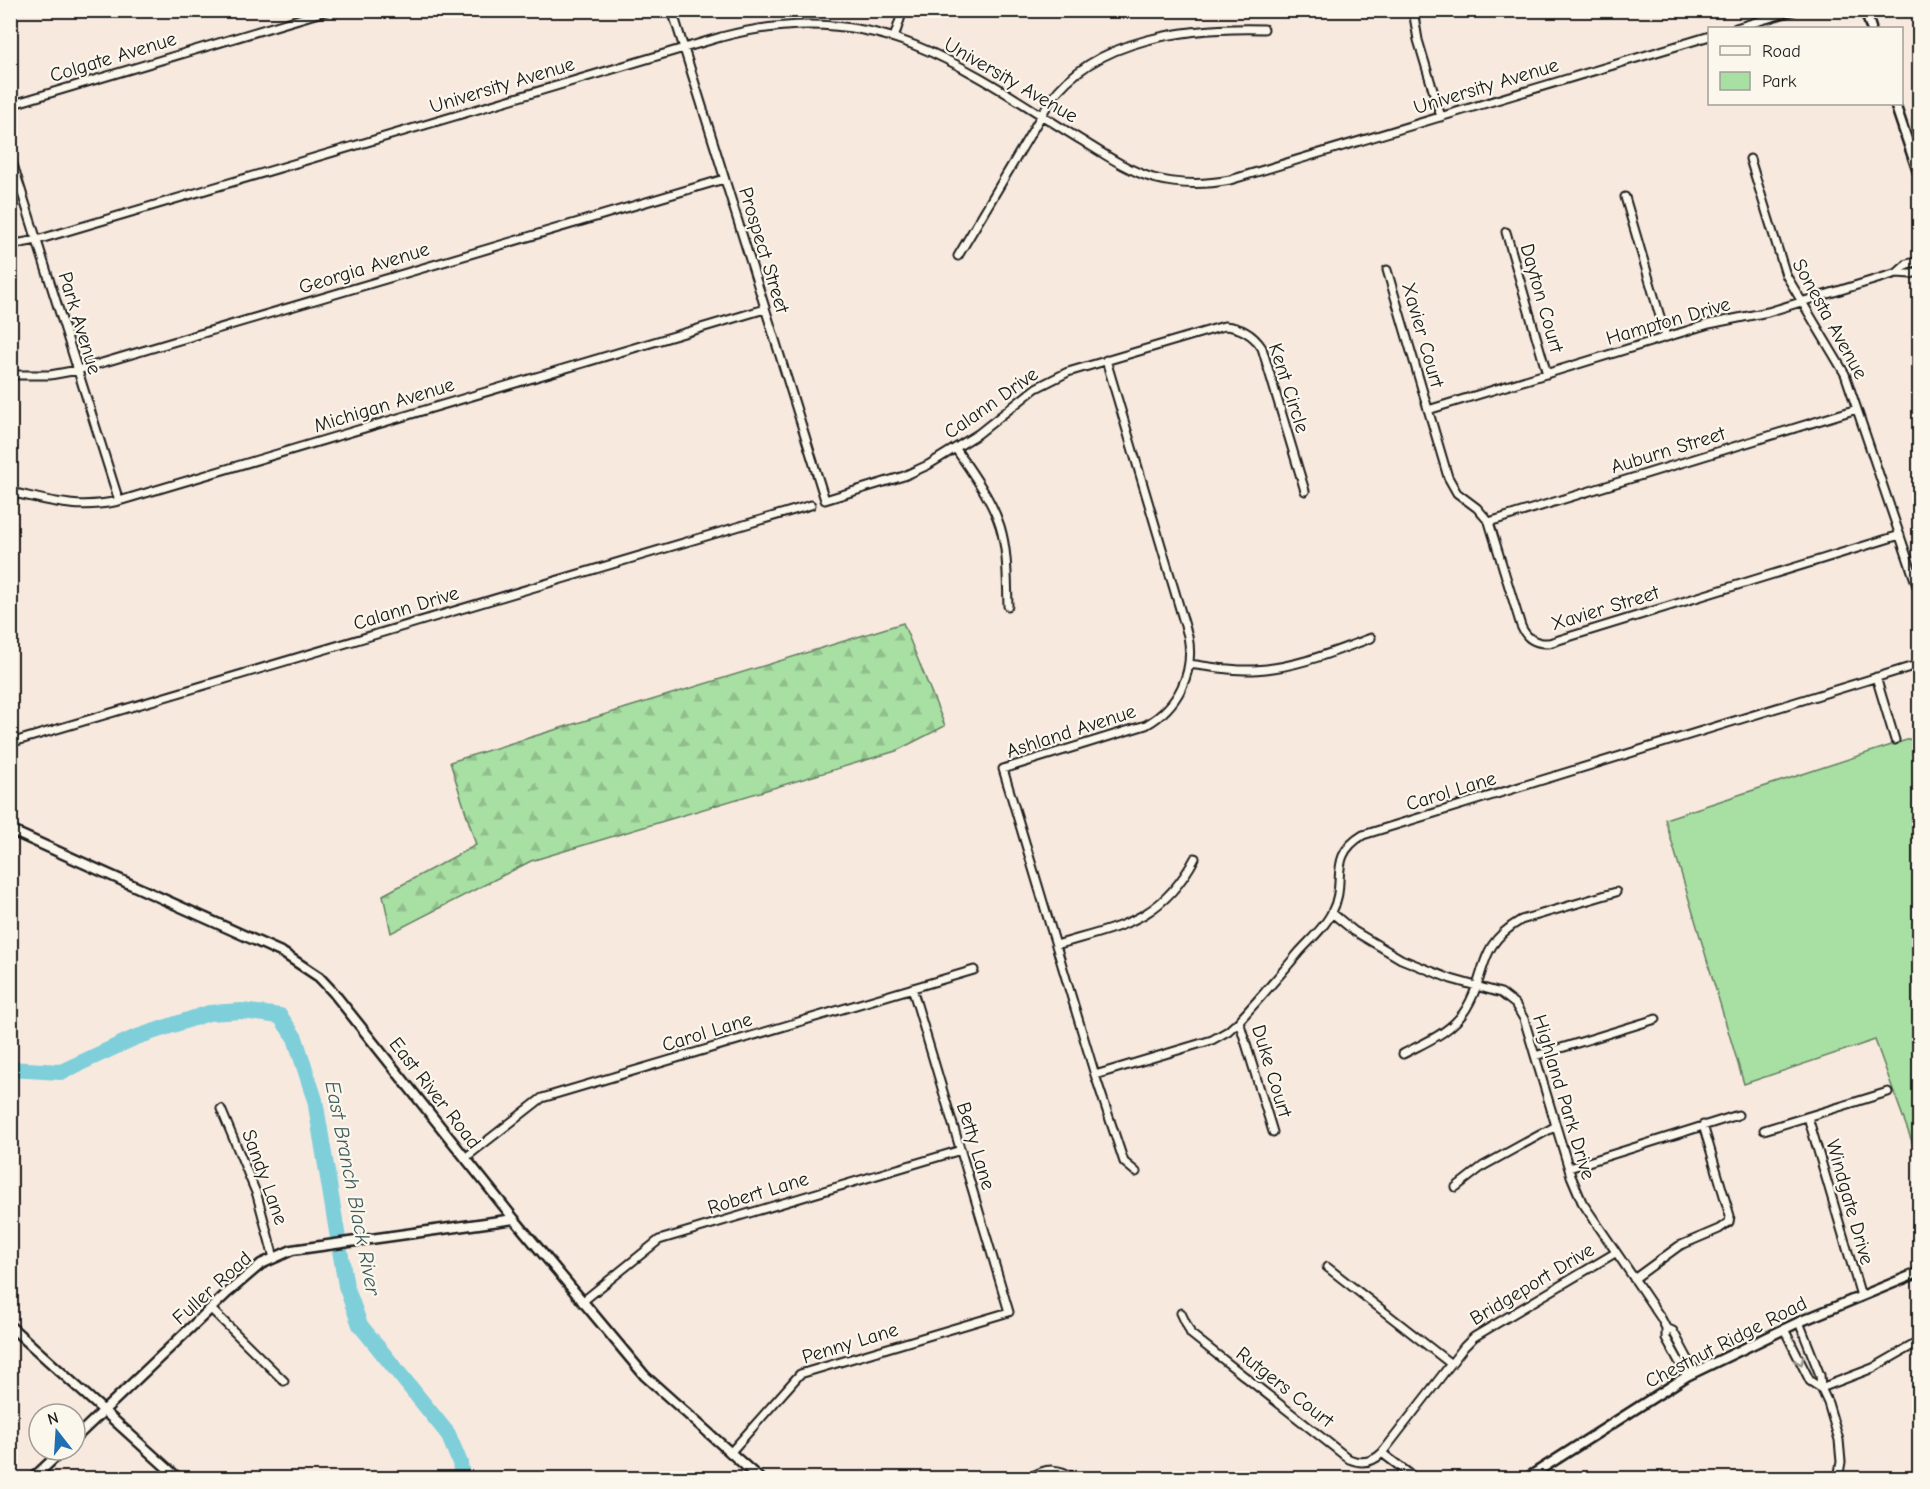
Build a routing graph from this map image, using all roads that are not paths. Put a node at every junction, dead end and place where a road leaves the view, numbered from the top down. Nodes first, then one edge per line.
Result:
1 (329, 10) edge
2 (672, 10) edge
3 (903, 10) edge
4 (1413, 10) edge
5 (1796, 10) edge
6 (1865, 10) edge
7 (319, 12) edge
8 (1739, 27) edge
9 (1871, 27) edge
10 (1264, 29) dead end
11 (1708, 37) edge
12 (894, 38) junction
13 (683, 48) junction
14 (10, 105) edge
15 (1895, 105) edge
16 (1041, 116) junction
17 (1441, 117) junction
18 (10, 155) edge
19 (1749, 159) dead end
20 (1920, 178) edge
21 (724, 179) junction
22 (1625, 196) dead end
23 (1506, 232) dead end
24 (37, 240) junction
25 (10, 245) edge
26 (958, 256) dead end
27 (1920, 261) edge
28 (1387, 270) dead end
29 (1920, 271) edge
30 (1897, 273) junction
31 (1802, 302) junction
32 (765, 309) junction
33 (1214, 327) joint
34 (1666, 337) junction
35 (1106, 360) junction
36 (78, 370) junction
37 (1547, 374) junction
38 (10, 375) edge
39 (1857, 409) junction
40 (1428, 410) junction
41 (956, 449) junction
42 (1305, 491) dead end
43 (10, 492) edge
44 (825, 500) joint
45 (118, 501) junction
46 (811, 504) dead end
47 (1489, 522) junction
48 (1900, 535) junction
49 (1920, 595) edge
50 (1008, 606) dead end
51 (1371, 638) dead end
52 (1189, 664) junction
53 (1920, 664) edge
54 (1876, 677) junction
55 (1895, 740) dead end
56 (10, 743) edge
57 (10, 830) edge
58 (1195, 858) dead end
59 (1616, 892) dead end
60 (1332, 913) junction
61 (1056, 945) junction
62 (974, 970) dead end
63 (1476, 986) junction
64 (912, 988) junction
65 (1656, 1019) dead end
66 (1239, 1021) junction
67 (1403, 1054) dead end
68 (1535, 1056) junction
69 (1095, 1075) junction
70 (1888, 1092) dead end
71 (221, 1109) dead end
72 (1738, 1115) dead end
73 (1808, 1117) junction
74 (1703, 1125) junction
75 (1556, 1126) junction
76 (1764, 1130) dead end
77 (1273, 1132) dead end
78 (961, 1150) junction
79 (465, 1158) junction
80 (1569, 1168) junction
81 (1136, 1172) dead end
82 (1456, 1187) dead end
83 (514, 1219) junction
84 (1615, 1253) junction
85 (274, 1258) junction
86 (1327, 1268) dead end
87 (1920, 1272) edge
88 (1634, 1279) junction
89 (1861, 1296) junction
90 (582, 1302) junction
91 (210, 1309) junction
92 (1009, 1312) joint
93 (1181, 1313) dead end
94 (1799, 1322) junction
95 (10, 1326) edge
96 (1784, 1329) junction
97 (1920, 1341) edge
98 (1451, 1364) junction
99 (1691, 1374) junction
100 (284, 1381) dead end
101 (1821, 1388) junction
102 (104, 1411) junction
103 (87, 1427) edge
104 (730, 1453) junction
105 (1382, 1453) junction
106 (51, 1462) edge
107 (33, 1479) edge
108 (178, 1479) edge
109 (759, 1479) edge
110 (1031, 1479) edge
111 (1074, 1479) edge
112 (1415, 1479) edge
113 (1527, 1479) edge
114 (1838, 1479) edge

1 - 7 street, Colgate Avenue
2 - 13 street, Prospect Street
3 - 12 street
4 - 17 street
5 - 8 street
6 - 9 street
7 - 14 street, Colgate Avenue
10 - 16 street
11 - 17 street, University Avenue
12 - 13 street, University Avenue
12 - 16 street, University Avenue
13 - 21 street, Prospect Street
13 - 24 street, University Avenue
15 - 20 street
16 - 17 street, University Avenue
16 - 26 street
18 - 24 street, Park Avenue
19 - 31 street, Sonesta Avenue
21 - 32 street, Prospect Street
21 - 36 street, Georgia Avenue
22 - 34 street
23 - 37 street, Dayton Court
24 - 25 street, University Avenue
24 - 36 street, Park Avenue
27 - 30 street
28 - 40 street, Xavier Court
29 - 30 street, Hampton Drive
30 - 31 street, Hampton Drive
31 - 34 street, Hampton Drive
31 - 39 street, Sonesta Avenue
32 - 44 street, Prospect Street
32 - 45 street, Michigan Avenue
33 - 35 street, Calann Drive
33 - 42 street, Kent Circle
34 - 37 street, Hampton Drive
35 - 41 street, Calann Drive
35 - 52 street, Ashland Avenue
36 - 38 street, Georgia Avenue
36 - 45 street, Park Avenue
37 - 40 street, Hampton Drive
39 - 47 street, Auburn Street
39 - 48 street, Sonesta Avenue
40 - 47 street, Xavier Street
41 - 44 street, Calann Drive
41 - 50 street
43 - 45 street, Michigan Avenue
46 - 56 street, Calann Drive
47 - 48 street, Xavier Street
48 - 49 street, Sonesta Avenue
51 - 52 street
52 - 61 street, Ashland Avenue
53 - 54 street, Carol Lane
54 - 55 street
54 - 60 street, Carol Lane
57 - 79 street, East River Road
58 - 61 street
59 - 63 street
60 - 63 street, Highland Park Drive
60 - 66 street, Carol Lane
61 - 69 street, Ashland Avenue
62 - 64 street, Carol Lane
63 - 67 street
63 - 68 street, Highland Park Drive
64 - 78 street, Betty Lane
64 - 79 street, Carol Lane
65 - 68 street
66 - 69 street, Carol Lane
66 - 77 street, Duke Court
68 - 75 street, Highland Park Drive
69 - 81 street, Ashland Avenue
70 - 73 street
71 - 85 street, Sandy Lane
72 - 74 street
73 - 76 street
73 - 89 street, Windgate Drive
74 - 80 street
74 - 88 street
75 - 80 street, Highland Park Drive
75 - 82 street
78 - 90 street, Robert Lane
78 - 92 street, Betty Lane
79 - 83 street, East River Road
80 - 84 street, Highland Park Drive
83 - 85 street, Fuller Road
83 - 90 street, East River Road
84 - 88 street, Highland Park Drive
84 - 98 street, Bridgeport Drive
85 - 91 street, Fuller Road
86 - 98 street
87 - 89 street, Chestnut Ridge Road
88 - 99 street, Highland Park Drive
89 - 94 street, Chestnut Ridge Road
90 - 104 street, East River Road
91 - 100 street
91 - 102 street, Fuller Road
92 - 104 street, Penny Lane
93 - 105 street, Rutgers Court
94 - 96 street, Chestnut Ridge Road
94 - 101 street
95 - 102 street
96 - 99 street, Chestnut Ridge Road
96 -> 101 street
97 - 101 street
98 - 105 street, Bridgeport Drive
99 - 113 street, Chestnut Ridge Road
101 - 114 street
102 - 103 street, Fuller Road
102 - 108 street
104 - 109 street, East River Road
105 - 112 street
106 - 107 street
110 - 111 street

